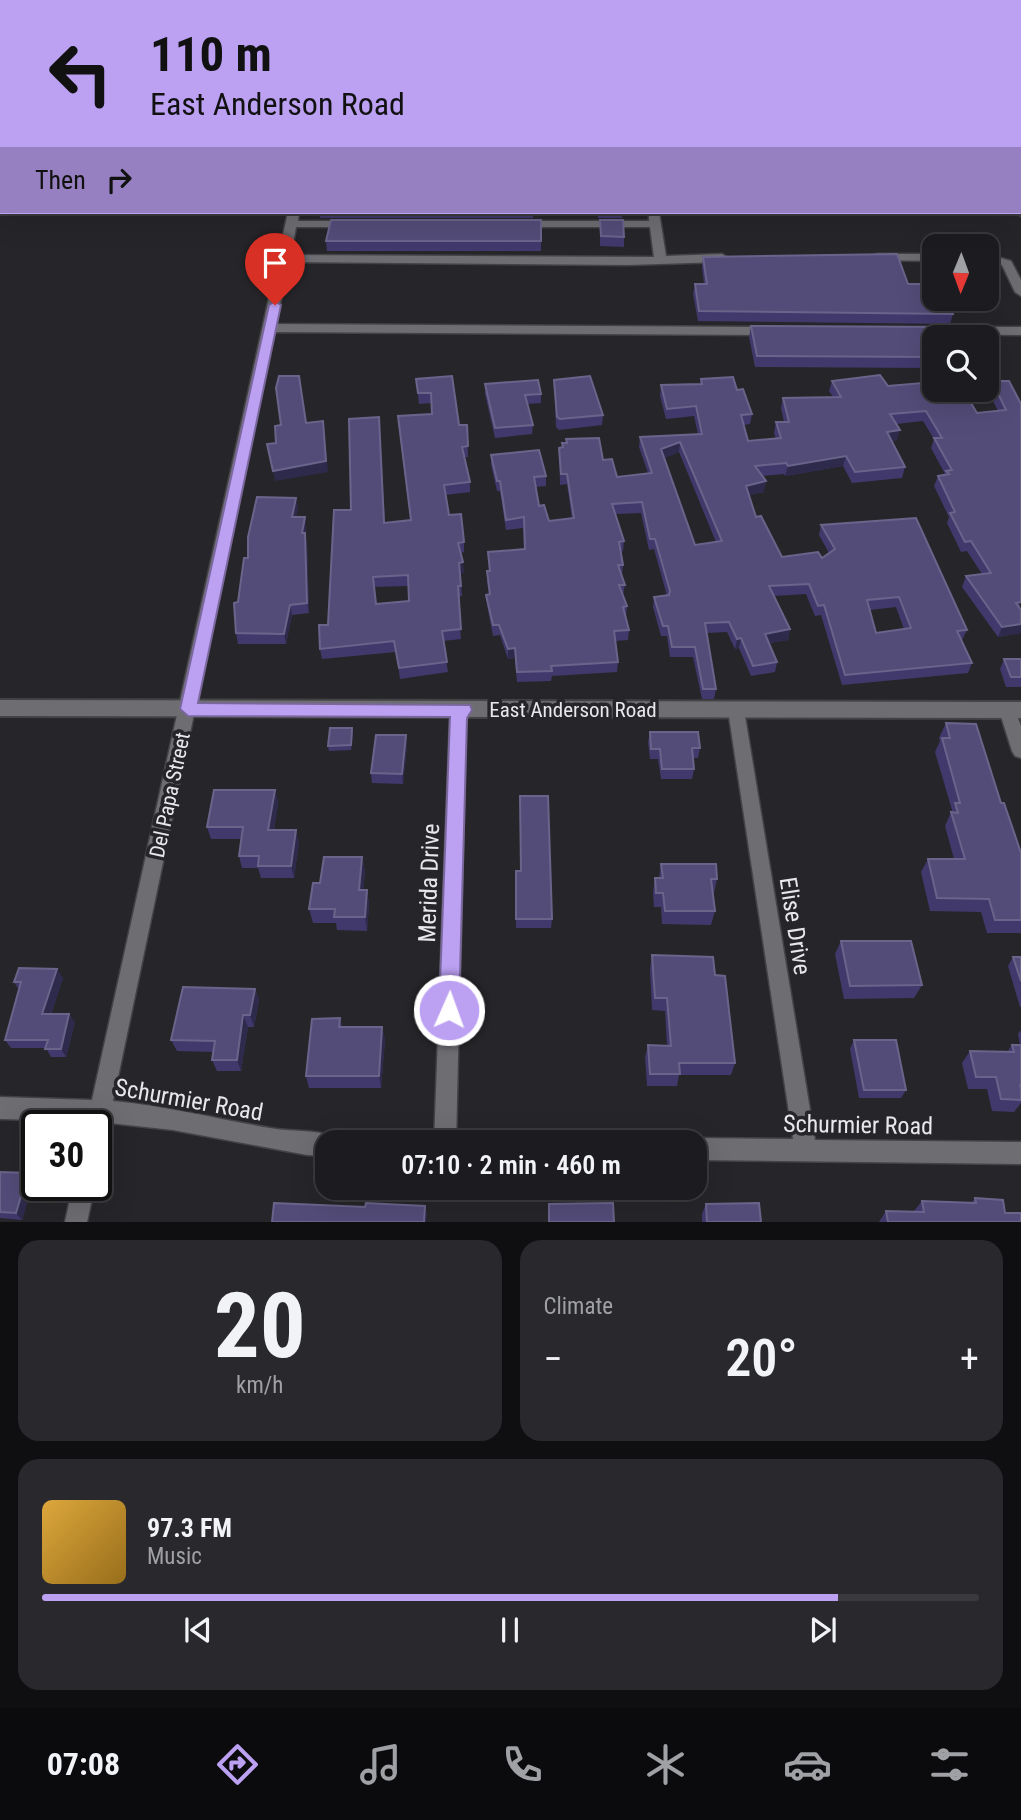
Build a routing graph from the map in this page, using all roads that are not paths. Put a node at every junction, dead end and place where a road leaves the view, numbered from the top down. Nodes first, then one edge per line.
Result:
1 (293, 218) edge
2 (655, 218) edge
3 (364, 224) edge
4 (503, 224) edge
5 (285, 258) junction
6 (660, 258) junction
7 (742, 258) edge
8 (866, 258) edge
9 (922, 258) edge
10 (999, 261) edge
11 (1021, 292) edge
12 (270, 328) junction
13 (788, 331) edge
14 (999, 331) edge
15 (1021, 331) edge
16 (0, 708) edge
17 (188, 709) junction
18 (464, 710) junction
19 (736, 710) junction
20 (1014, 710) edge
21 (1021, 751) edge
22 (0, 1108) edge
23 (101, 1110) edge
24 (21, 1111) edge
25 (112, 1121) edge
26 (445, 1130) edge
27 (315, 1144) edge
28 (707, 1149) edge
29 (806, 1150) junction
30 (1021, 1153) edge
31 (81, 1201) edge
32 (76, 1222) edge

1 - 3 street
1 - 5 street, Del Papa Street
2 - 4 street
2 - 6 street
5 - 6 street
5 - 12 street, Del Papa Street
6 - 7 street
8 - 9 street
10 - 11 street
12 - 13 street
12 - 17 street, Del Papa Street
14 - 15 street
16 - 17 street, East Anderson Road
17 - 18 street, East Anderson Road
17 - 23 street, Del Papa Street
18 - 19 street, East Anderson Road
18 - 26 street, Merida Drive
19 - 20 street, East Anderson Road
19 - 29 street, Elise Drive
20 - 21 street
22 - 24 street, Schurmier Road
25 - 27 street, Schurmier Road
28 - 29 street, Schurmier Road
29 - 30 street, Schurmier Road
31 - 32 street

